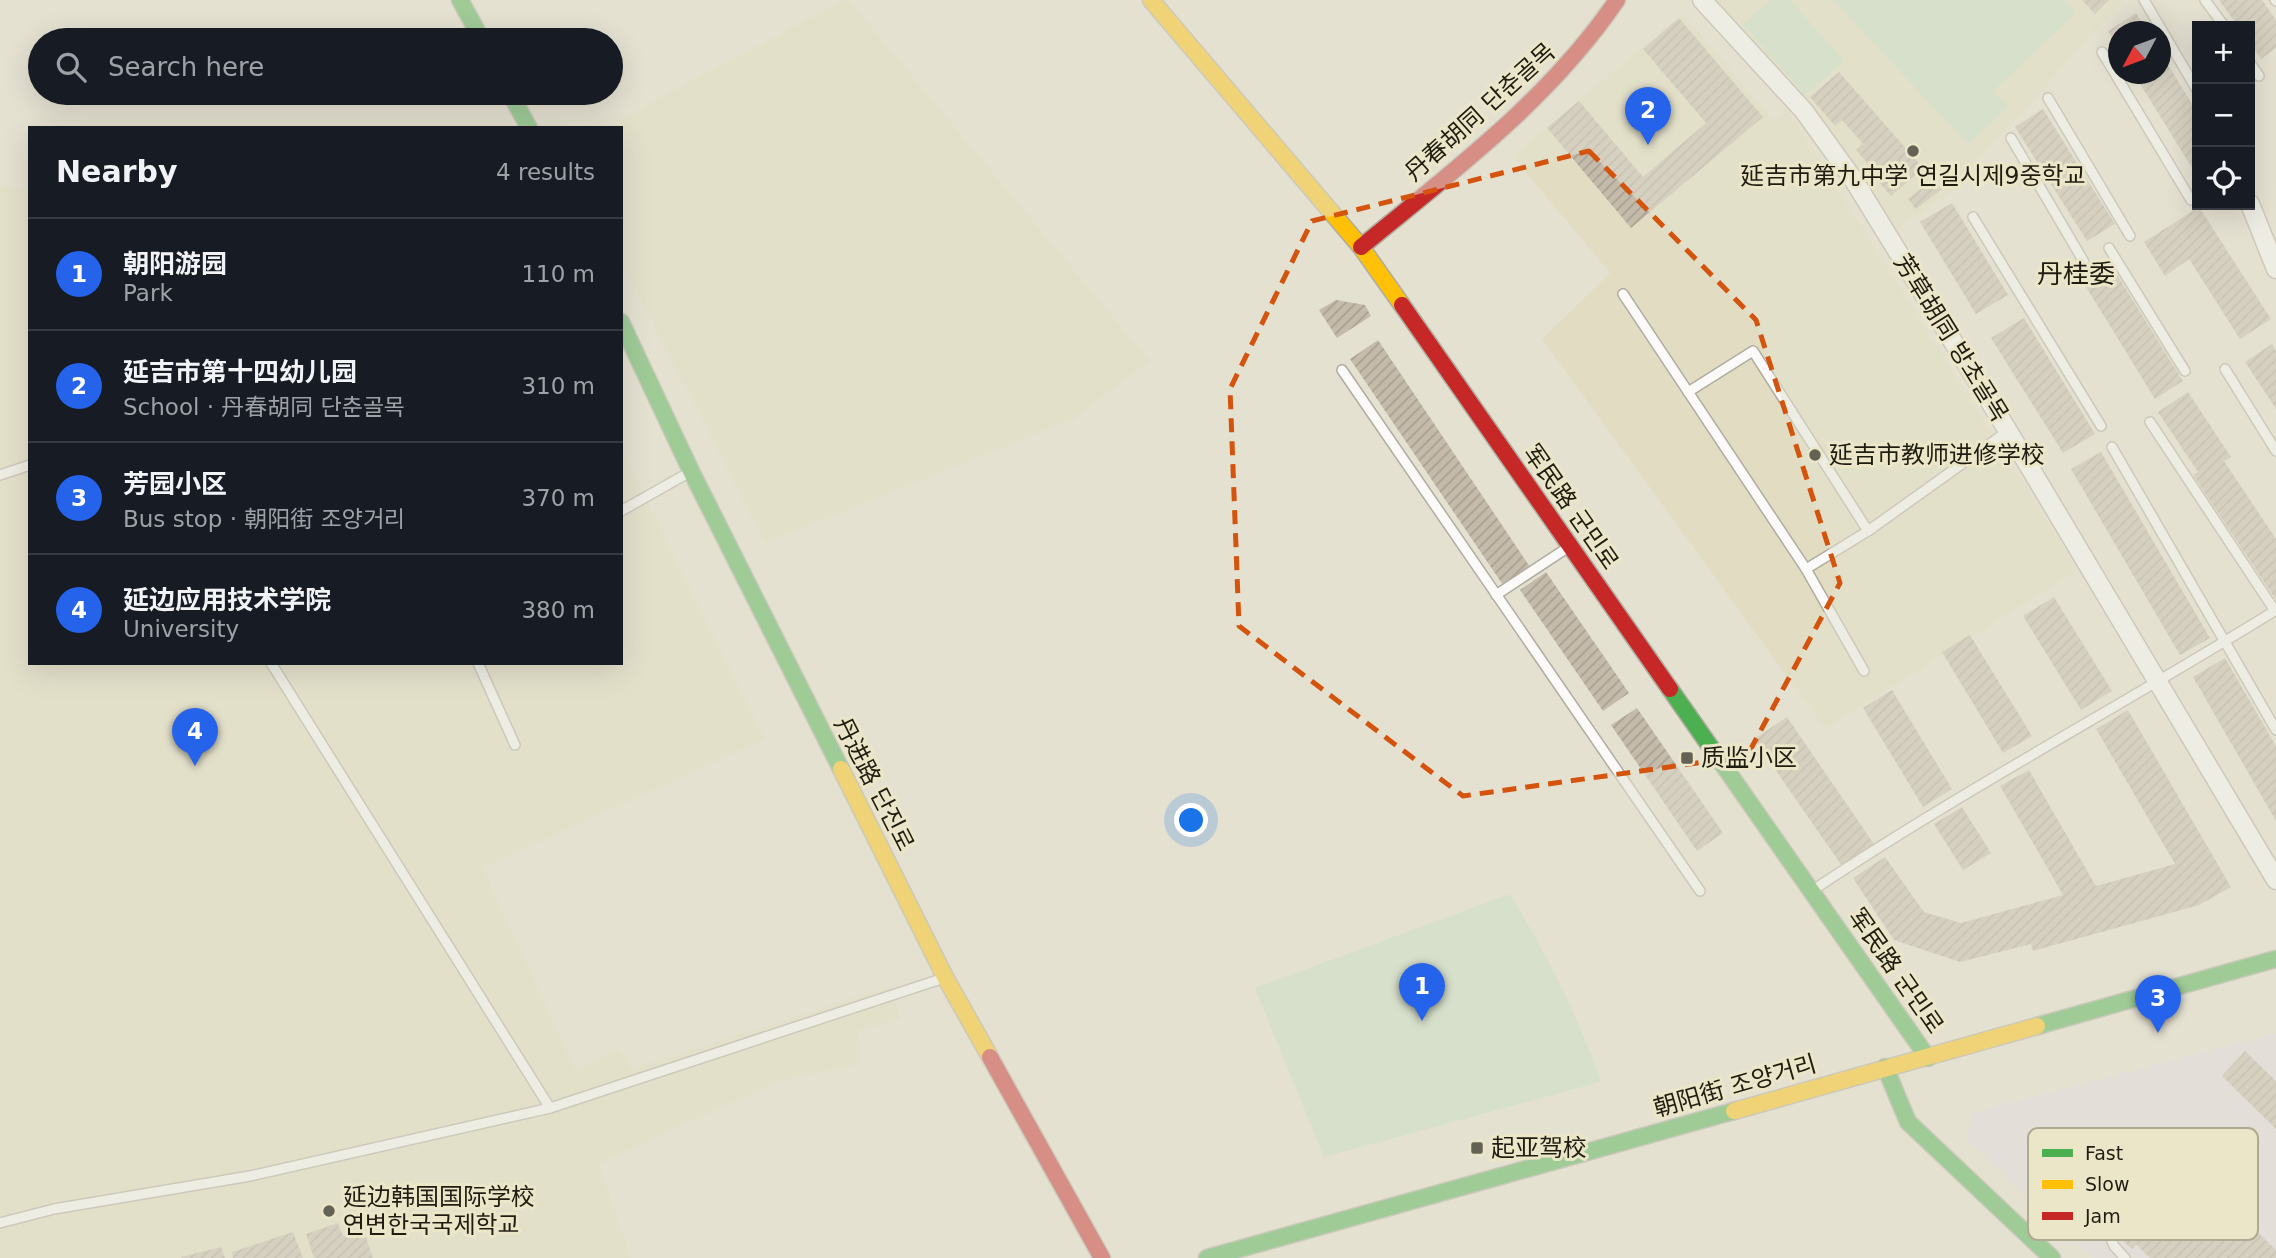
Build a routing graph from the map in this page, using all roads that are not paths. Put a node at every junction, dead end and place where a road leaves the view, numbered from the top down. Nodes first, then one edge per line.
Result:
1 (460, 0) edge
2 (1151, 0) edge
3 (1618, 0) edge
4 (1702, 0) edge
5 (2144, 0) edge
6 (2206, 0) edge
7 (2221, 21) edge
8 (475, 28) edge
9 (2102, 52) dead end
10 (2255, 70) edge
11 (2259, 76) dead end
12 (2193, 84) edge
13 (2048, 98) dead end
14 (516, 105) edge
15 (527, 126) edge
16 (2011, 138) dead end
17 (2190, 200) dead end
18 (2252, 210) edge
19 (1973, 217) dead end
20 (2130, 236) dead end
21 (1361, 247) junction
22 (2109, 248) dead end
23 (2084, 262) dead end
24 (2276, 269) edge
25 (1623, 294) dead end
26 (623, 326) edge
27 (2225, 369) dead end
28 (1342, 370) dead end
29 (2185, 371) dead end
30 (1688, 392) junction
31 (2150, 422) dead end
32 (2101, 426) dead end
33 (2008, 431) junction
34 (2112, 447) dead end
35 (2276, 451) edge
36 (28, 467) edge
37 (691, 471) junction
38 (0, 475) edge
39 (623, 510) edge
40 (1868, 531) junction
41 (1570, 546) junction
42 (1806, 569) junction
43 (1496, 596) junction
44 (2276, 610) edge
45 (2225, 642) junction
46 (272, 665) edge
47 (479, 665) edge
48 (1864, 671) dead end
49 (2158, 683) junction
50 (2276, 730) edge
51 (515, 745) dead end
52 (2276, 880) edge
53 (1700, 891) dead end
54 (1812, 891) junction
55 (2276, 960) edge
56 (945, 977) junction
57 (1928, 1058) junction
58 (1885, 1067) junction
59 (550, 1108) junction
60 (0, 1223) edge
61 (2028, 1235) edge
62 (2033, 1240) edge
63 (2112, 1240) edge
64 (1102, 1258) edge
65 (1206, 1258) edge
66 (2052, 1258) edge
67 (2124, 1258) edge

1 - 8 street
2 - 21 street, 军民路 군민로
3 - 21 street, 丹春胡同 단춘골목
4 - 33 street, 芳草胡同 방초골목
5 - 12 lane
6 - 7 lane
9 - 17 lane
10 - 11 lane
13 - 20 lane
14 - 15 street
16 - 23 lane
18 - 24 street
19 - 32 lane
21 - 41 street, 军民路 군민로
22 - 29 lane
25 - 30 lane
26 - 37 street, 丹进路 단진로
27 - 35 lane
28 - 43 lane
30 - 40 lane
30 - 42 lane
31 - 44 lane
33 - 40 lane
33 - 49 street, 芳草胡同 방초골목
34 - 45 lane
36 - 38 lane
37 - 39 lane
37 - 56 street, 丹进路 단진로
40 - 42 lane
41 - 43 lane
41 - 54 street, 军民路 군민로
42 - 48 lane
43 - 53 lane
44 - 45 lane
45 - 49 lane
45 - 50 lane
46 - 59 lane
47 - 51 lane
49 - 52 street, 芳草胡同 방초골목
49 - 54 lane
54 - 57 street, 军民路 군민로
55 - 57 street, 朝阳街 조양거리
56 - 59 lane
56 - 64 street, 丹进路 단진로
57 - 58 street, 朝阳街 조양거리
58 - 61 street
58 - 65 street, 朝阳街 조양거리
59 - 60 lane
62 - 66 street
63 - 67 lane

